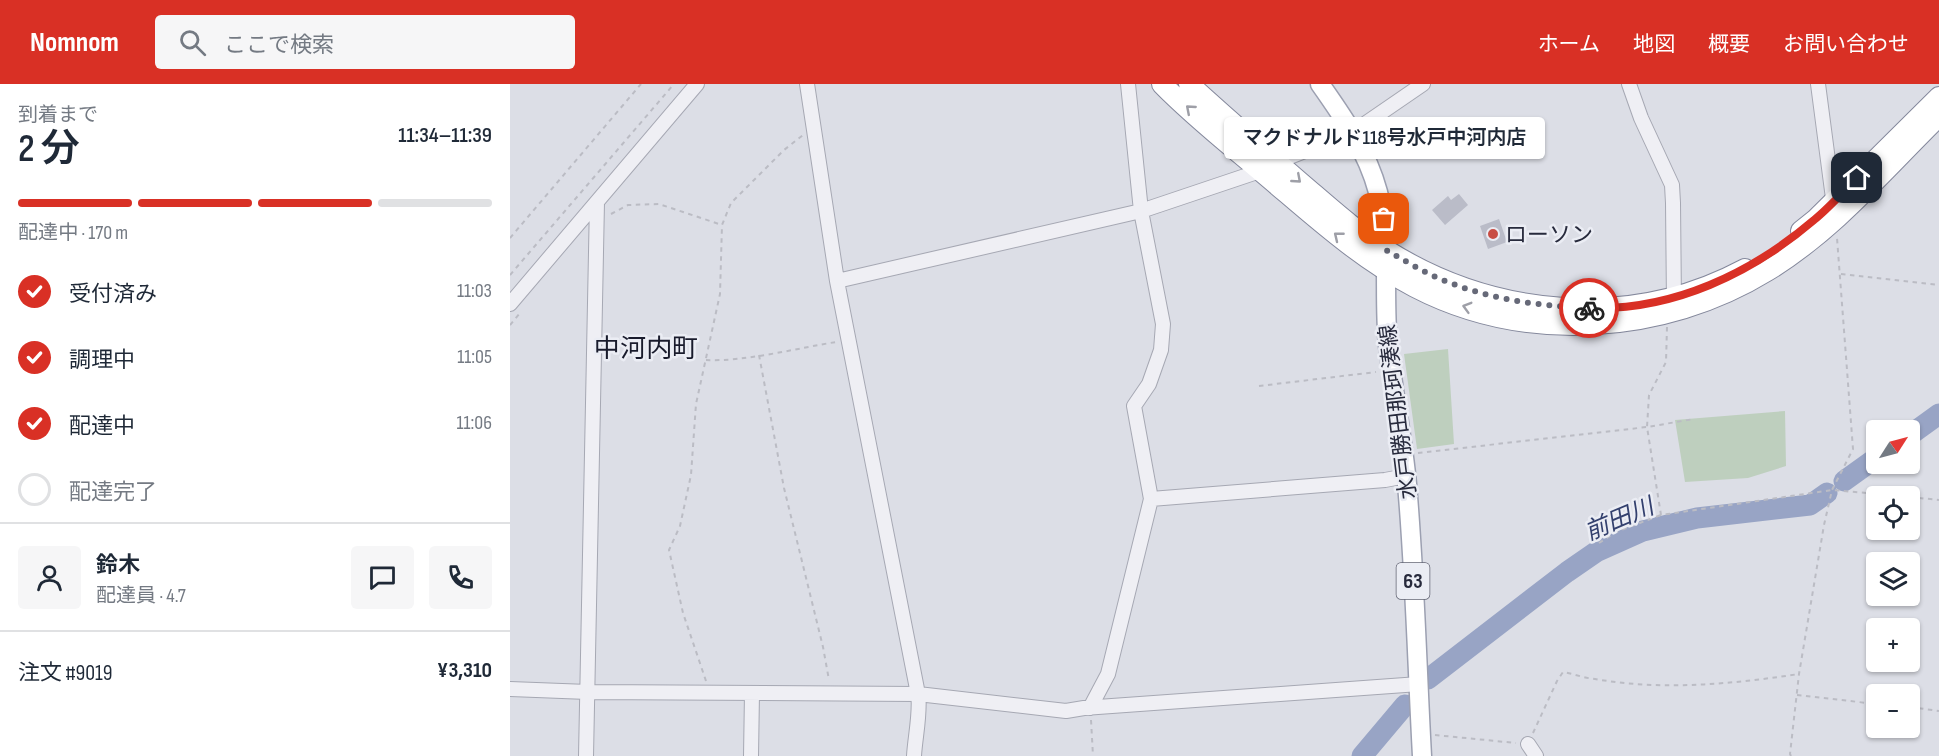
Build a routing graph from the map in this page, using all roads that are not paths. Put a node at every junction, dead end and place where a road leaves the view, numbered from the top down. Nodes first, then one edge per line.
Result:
1 (697, 84) edge
2 (807, 84) edge
3 (1128, 84) edge
4 (1162, 84) edge
5 (1189, 84) edge
6 (1320, 84) edge
7 (1423, 84) edge
8 (1629, 84) edge
9 (1818, 84) edge
10 (1939, 97) edge
11 (1939, 116) edge
12 (1353, 132) junction
13 (1269, 166) junction
14 (597, 202) junction
15 (1834, 210) junction
16 (1141, 211) junction
17 (1386, 250) junction
18 (1386, 270) junction
19 (837, 281) junction
20 (510, 304) edge
21 (1672, 308) junction
22 (1406, 476) junction
23 (1151, 499) junction
24 (1419, 684) junction
25 (510, 689) edge
26 (588, 692) junction
27 (752, 693) junction
28 (918, 694) junction
29 (1090, 708) junction
30 (1528, 744) road end
31 (586, 756) edge
32 (751, 756) edge
33 (914, 756) edge
34 (1422, 756) edge
35 (1536, 756) edge

1 - 14 street
2 - 19 street
3 - 16 street
13 -> 4 highway
5 - 13 highway
6 - 12 main road, 水戸勝田那珂湊線 / 63
7 - 12 street
8 - 21 street
9 - 15 street
10 - 15 highway
11 - 15 highway
12 - 13 street
12 - 17 main road, 水戸勝田那珂湊線 / 63
13 - 16 street
13 -> 17 highway
18 -> 13 highway
14 - 20 street
14 - 26 street
15 - 21 highway
16 - 19 street
16 - 23 street
17 - 18 main road, 水戸勝田那珂湊線 / 63
17 - 21 highway
21 -> 18 highway
18 - 22 main road, 水戸勝田那珂湊線 / 63
19 - 28 street
22 - 23 street
22 - 24 main road, 水戸勝田那珂湊線 / 63
23 - 29 street
24 - 29 street
24 - 34 main road, 水戸勝田那珂湊線 / 63
25 - 26 street
26 - 27 street
26 - 31 street
27 - 28 street
27 - 32 street
28 - 29 street
28 - 33 street
30 - 35 street

